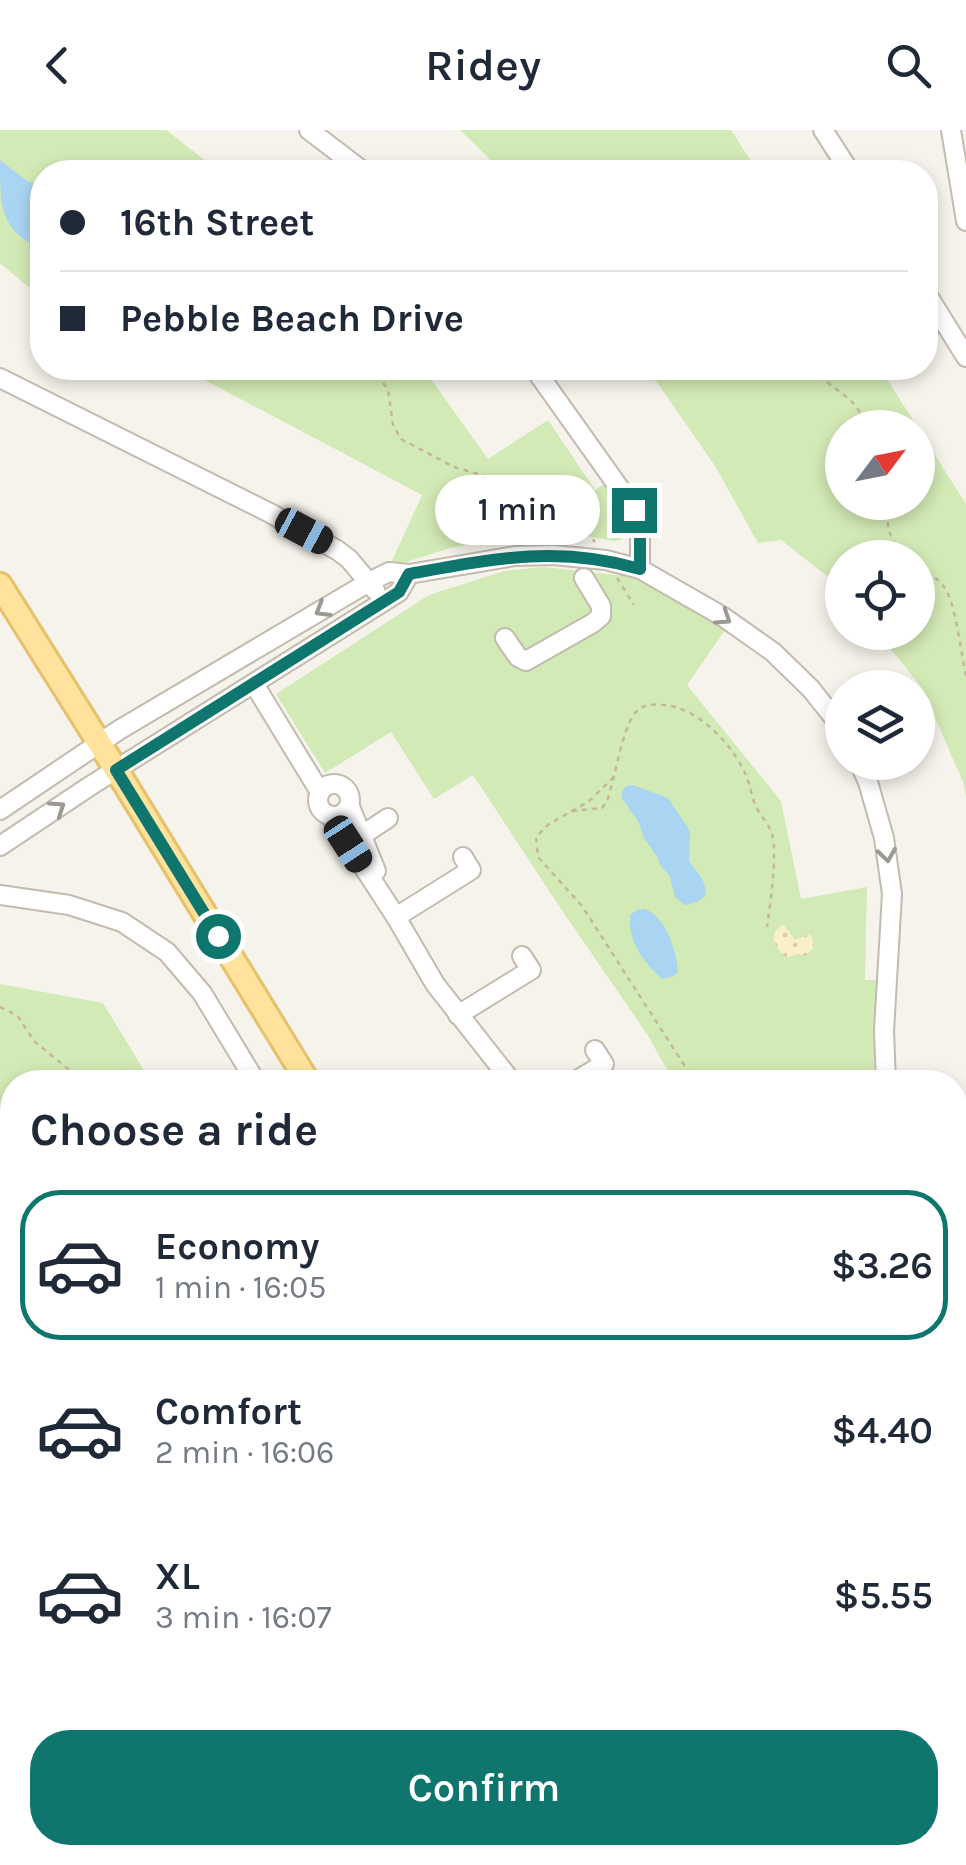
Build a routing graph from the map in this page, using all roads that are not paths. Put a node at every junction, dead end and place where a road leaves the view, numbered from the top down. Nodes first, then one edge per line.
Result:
1 (309, 130) edge
2 (823, 130) edge
3 (951, 130) edge
4 (348, 160) edge
5 (842, 160) edge
6 (966, 221) edge
7 (938, 304) edge
8 (966, 356) edge
9 (0, 378) edge
10 (542, 380) edge
11 (640, 569) junction
12 (409, 574) junction
13 (584, 578) dead end
14 (369, 582) junction
15 (0, 585) edge
16 (384, 602) junction
17 (505, 638) dead end
18 (254, 684) junction
19 (825, 710) edge
20 (100, 742) junction
21 (116, 770) junction
22 (867, 780) edge
23 (320, 792) junction
24 (350, 807) junction
25 (0, 810) edge
26 (331, 816) junction
27 (388, 818) dead end
28 (354, 840) junction
29 (0, 846) edge
30 (464, 857) dead end
31 (0, 896) edge
32 (396, 917) junction
33 (522, 956) dead end
34 (458, 1016) junction
35 (595, 1050) dead end
36 (249, 1070) edge
37 (301, 1070) edge
38 (502, 1070) edge
39 (594, 1070) edge
40 (886, 1070) edge

1 - 4 street
2 - 5 street
3 - 6 street
7 - 8 street
9 - 14 street
10 - 11 street
11 - 12 street
11 -> 19 street
12 - 14 street
12 - 16 street
13 - 17 street
14 - 16 street
14 -> 20 street
15 - 20 main road
16 - 18 street
18 - 21 street
18 - 23 street
20 - 21 main road
20 - 25 street
29 -> 21 street
21 - 37 main road
22 -> 40 street
23 - 24 street
23 - 26 street
24 - 26 street
24 - 28 street
26 - 28 street
27 - 28 street
28 - 32 street
30 - 32 street
31 - 36 street
32 - 34 street
33 - 34 street
34 - 38 street
35 - 39 street

